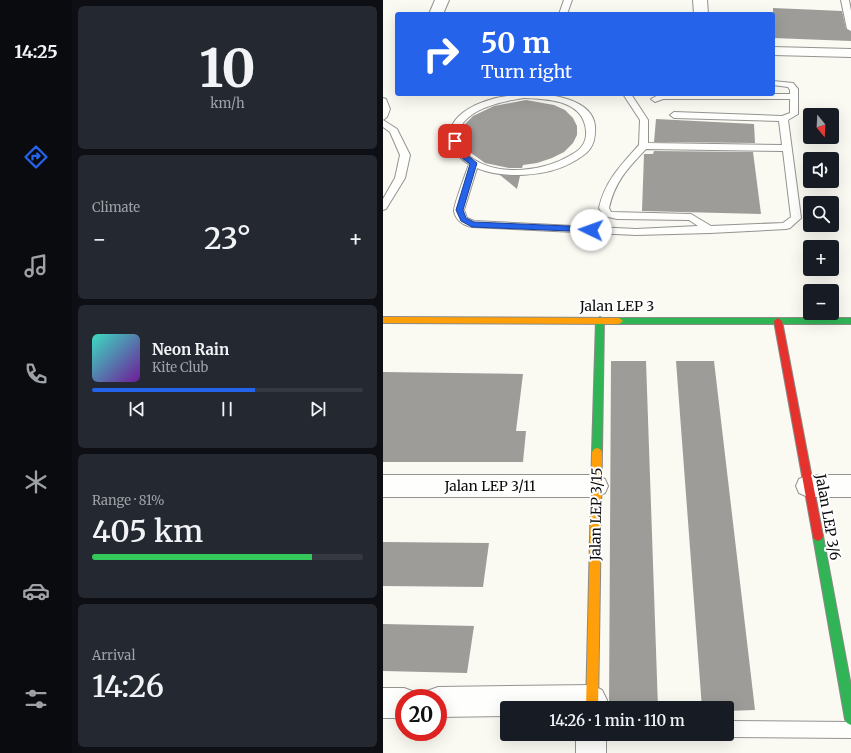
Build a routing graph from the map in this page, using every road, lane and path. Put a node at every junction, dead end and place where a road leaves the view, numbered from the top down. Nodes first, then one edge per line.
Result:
1 (442, 0) edge
2 (568, 0) edge
3 (700, 0) edge
4 (845, 0) edge
5 (437, 12) edge
6 (564, 12) edge
7 (701, 12) edge
8 (851, 29) edge
9 (775, 50) edge
10 (851, 53) edge
11 (775, 83) edge
12 (628, 96) edge
13 (794, 97) junction
14 (655, 99) dead end
15 (383, 100) edge
16 (674, 115) dead end
17 (383, 117) edge
18 (783, 119) junction
19 (383, 123) edge
20 (644, 146) junction
21 (787, 148) junction
22 (474, 163) junction
23 (383, 207) edge
24 (710, 230) junction
25 (383, 320) edge
26 (600, 320) junction
27 (778, 321) junction
28 (851, 321) edge
29 (383, 486) edge
30 (596, 486) junction
31 (808, 486) junction
32 (851, 486) edge
33 (592, 701) edge
34 (447, 702) edge
35 (383, 703) edge
36 (395, 703) edge
37 (500, 703) edge
38 (851, 719) edge
39 (734, 729) edge
40 (851, 730) edge
41 (591, 741) edge
42 (591, 753) edge

1 - 5 street
2 - 6 lane
3 - 7 street
4 - 8 lane
9 - 10 street
11 - 13 lane
12 - 20 lane
13 - 14 lane
13 - 18 lane
15 - 17 lane
16 - 18 lane
18 - 21 lane
19 - 23 lane
20 - 21 lane
20 - 24 lane
21 - 24 lane
22 - 22 lane
22 - 24 lane
25 - 26 street, Jalan LEP 3
26 - 27 street, Jalan LEP 3
26 - 30 street, Jalan LEP 3/15
27 - 28 street, Jalan LEP 3
27 - 31 street, Jalan LEP 3/6
29 - 30 street, Jalan LEP 3/11
30 - 33 street, Jalan LEP 3/15
31 - 32 street
31 - 38 street, Jalan LEP 3/6
34 - 37 street
35 - 36 street
39 - 40 lane
41 - 42 street

